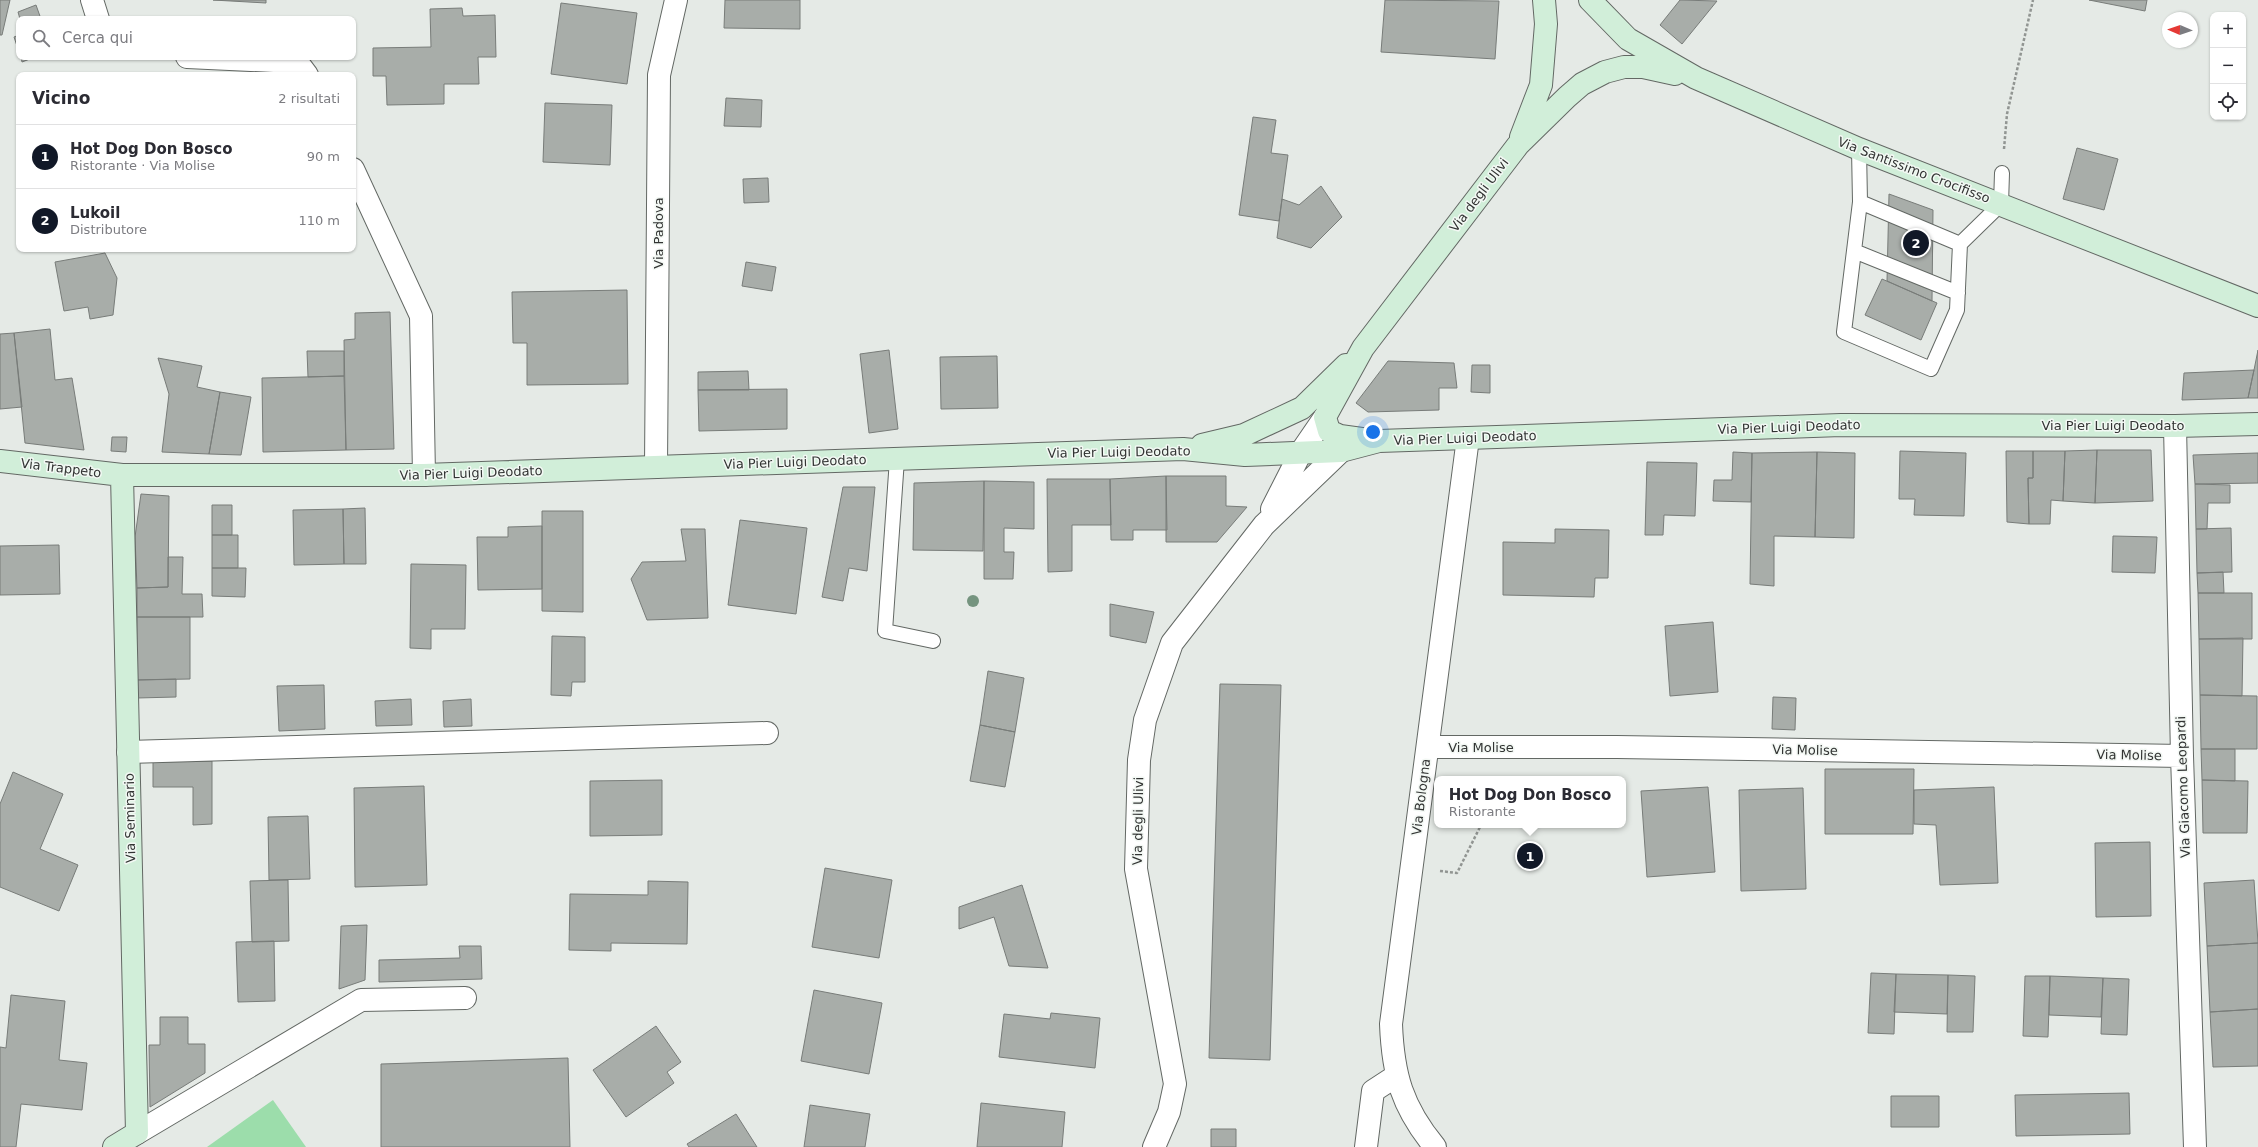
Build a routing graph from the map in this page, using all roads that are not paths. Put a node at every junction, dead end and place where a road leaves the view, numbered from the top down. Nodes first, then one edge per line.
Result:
1 (92, 0) edge
2 (676, 0) edge
3 (1544, 0) edge
4 (1590, 0) edge
5 (97, 16) edge
6 (252, 60) edge
7 (305, 72) edge
8 (1696, 78) junction
9 (1518, 145) junction
10 (1858, 149) junction
11 (2002, 173) road end
12 (356, 175) edge
13 (1860, 202) junction
14 (2001, 204) junction
15 (1960, 244) junction
16 (1854, 251) junction
17 (1958, 293) junction
18 (2258, 306) edge
19 (1362, 348) junction
20 (1325, 417) junction
21 (2258, 424) edge
22 (2176, 426) junction
23 (1468, 438) junction
24 (1379, 441) junction
25 (1183, 449) junction
26 (1341, 451) junction
27 (1301, 452) junction
28 (897, 459) junction
29 (0, 461) edge
30 (656, 467) junction
31 (122, 475) junction
32 (424, 475) junction
33 (1264, 525) junction
34 (933, 641) dead end
35 (767, 733) dead end
36 (1428, 747) junction
37 (128, 752) junction
38 (2182, 756) junction
39 (465, 998) dead end
40 (1396, 1076) junction
41 (137, 1133) junction
42 (114, 1147) edge
43 (1154, 1147) edge
44 (1366, 1147) edge
45 (1435, 1147) edge
46 (2195, 1147) edge

1 - 5 street
2 - 30 street, Via Padova
3 - 9 street
4 - 8 street, Via Santissimo Crocifisso
6 - 7 street
8 - 9 street, Via degli Ulivi
8 - 10 street, Via Santissimo Crocifisso
9 - 19 street, Via degli Ulivi
10 - 13 lane
10 - 14 street, Via Santissimo Crocifisso
11 - 14 lane
12 - 32 street
13 - 15 lane
13 - 16 lane
14 - 15 lane
14 - 18 street, Via Santissimo Crocifisso
15 - 17 lane
16 - 17 lane
16 - 17 lane
19 - 20 street, Via degli Ulivi
19 - 25 street
20 - 24 street
20 - 27 street
21 - 22 street, Via Pier Luigi Deodato
22 - 23 street, Via Pier Luigi Deodato
22 - 38 street, Via Giacomo Leopardi
23 - 24 street, Via Pier Luigi Deodato
23 - 36 street, Via Bologna
24 - 26 street, Via Pier Luigi Deodato
25 - 27 street, Via Pier Luigi Deodato
25 - 28 street, Via Pier Luigi Deodato
26 - 27 street, Via Pier Luigi Deodato
26 - 33 street
27 - 33 street
28 - 30 street, Via Pier Luigi Deodato
28 - 34 lane
29 - 31 street, Via Trappeto
30 - 32 street, Via Pier Luigi Deodato
31 - 32 street, Via Pier Luigi Deodato
31 - 37 street, Via Seminario
33 - 43 street, Via degli Ulivi
35 - 37 street
36 - 38 street, Via Molise
36 - 40 street, Via Bologna
37 - 41 street, Via Seminario
38 - 46 street, Via Giacomo Leopardi
39 - 41 street
40 - 44 street
40 - 45 street, Via Bologna
41 - 42 street

